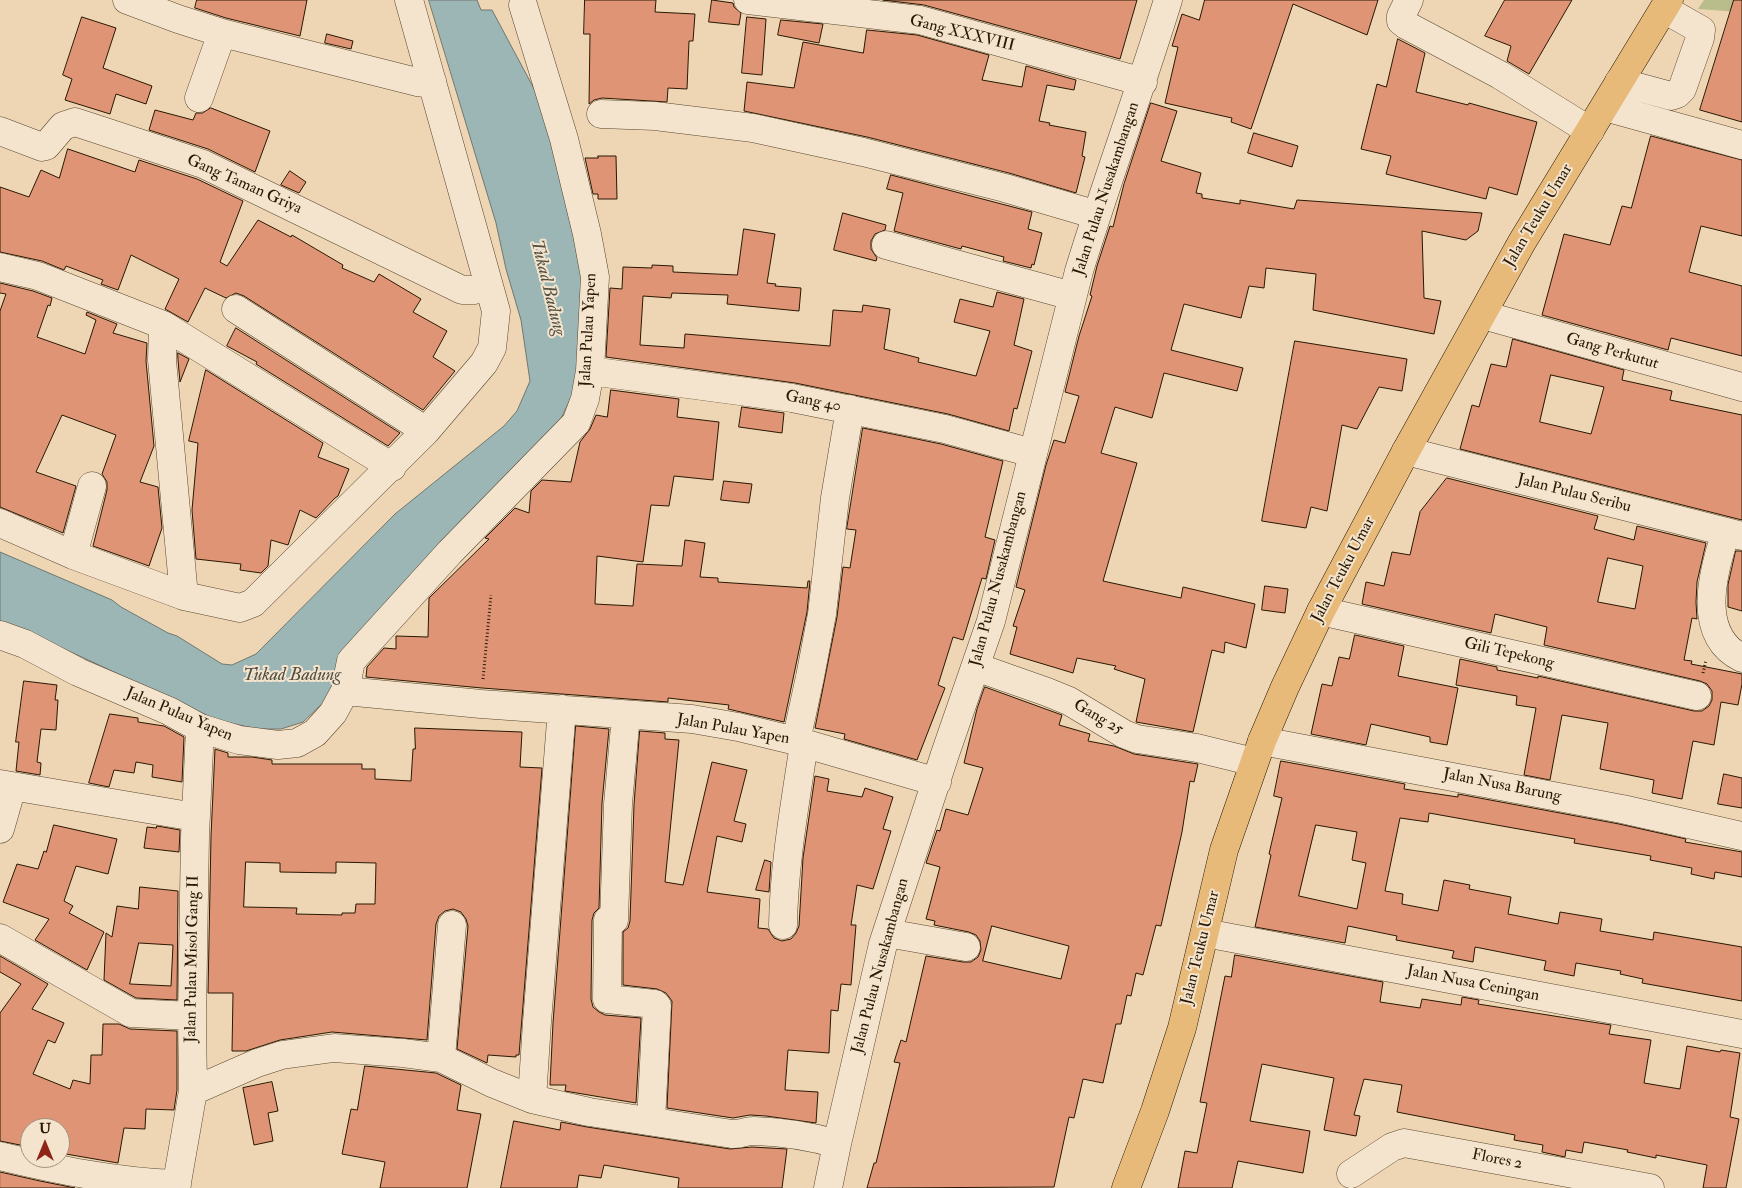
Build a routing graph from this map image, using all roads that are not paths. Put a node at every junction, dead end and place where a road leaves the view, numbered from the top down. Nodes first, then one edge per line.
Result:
1 (126, 0) edge
2 (409, 0) edge
3 (748, 0) edge
4 (1168, 0) edge
5 (1408, 0) edge
6 (523, 5) dead end
7 (1666, 5) edge
8 (180, 10) edge
9 (222, 33) junction
10 (432, 81) junction
11 (1143, 82) junction
12 (1619, 82) junction
13 (199, 98) dead end
14 (1604, 107) junction
15 (601, 114) dead end
16 (0, 131) edge
17 (1590, 131) junction
18 (1742, 145) edge
19 (1097, 214) junction
20 (886, 245) dead end
21 (0, 267) edge
22 (489, 287) junction
23 (1072, 296) junction
24 (236, 309) dead end
25 (1483, 315) junction
26 (163, 325) junction
27 (590, 371) junction
28 (1742, 387) edge
29 (850, 409) junction
30 (426, 431) junction
31 (1406, 451) junction
32 (1032, 453) junction
33 (392, 467) junction
34 (92, 486) dead end
35 (0, 523) edge
36 (1734, 534) edge
37 (73, 555) junction
38 (184, 596) junction
39 (1321, 611) junction
40 (0, 635) edge
41 (1742, 658) edge
42 (976, 667) junction
43 (345, 691) junction
44 (1697, 696) dead end
45 (562, 709) junction
46 (626, 715) junction
47 (200, 728) junction
48 (800, 742) junction
49 (1258, 752) junction
50 (937, 782) junction
51 (6, 786) edge
52 (195, 817) junction
53 (0, 830) edge
54 (1742, 836) edge
55 (452, 925) dead end
56 (783, 925) dead end
57 (886, 933) junction
58 (1205, 933) junction
59 (0, 938) edge
60 (966, 947) dead end
61 (192, 1016) junction
62 (1742, 1034) edge
63 (441, 1058) junction
64 (193, 1091) junction
65 (532, 1099) junction
66 (651, 1121) junction
67 (836, 1144) junction
68 (0, 1156) edge
69 (1351, 1174) dead end
70 (61, 1179) edge
71 (177, 1186) edge
72 (828, 1188) edge
73 (1126, 1188) edge
74 (1650, 1188) edge

1 - 8 street
2 - 10 street
3 - 11 street, Gang XXXVIII
4 - 11 street, Jalan Pulau Nusakambangan
5 - 17 street
6 - 27 street, Jalan Pulau Yapen
7 - 12 main road, Jalan Teuku Umar
7 - 12 street
8 - 9 street
9 - 10 street
9 - 13 street
10 - 22 street
11 - 19 street, Jalan Pulau Nusakambangan
12 - 14 main road, Jalan Teuku Umar
14 - 17 main road, Jalan Teuku Umar
14 - 18 street
15 - 19 street
16 - 22 street, Gang Taman Griya
17 - 25 main road, Jalan Teuku Umar
19 - 23 street, Jalan Pulau Nusakambangan
20 - 23 street
21 - 26 street
22 - 30 street
23 - 32 street, Jalan Pulau Nusakambangan
24 - 30 street
25 - 28 street, Gang Perkutut
25 - 31 main road, Jalan Teuku Umar
26 - 33 street
26 - 38 street
27 - 29 street, Gang 40
27 - 43 street, Jalan Pulau Yapen
29 - 32 street, Gang 40
29 - 48 street
30 - 33 street
31 - 36 street, Jalan Pulau Seribu
31 - 39 main road, Jalan Teuku Umar
32 - 42 street, Jalan Pulau Nusakambangan
33 - 38 street
34 - 37 street
35 - 37 street
36 - 41 street
37 - 38 street
39 - 44 street, Gili Tepekong
39 - 49 main road, Jalan Teuku Umar
40 - 47 street, Jalan Pulau Yapen
42 - 49 street, Gang 25
42 - 50 street, Jalan Pulau Nusakambangan
43 - 45 street, Jalan Pulau Yapen
43 - 47 street, Jalan Pulau Yapen
45 - 46 street, Jalan Pulau Yapen
45 - 65 street
46 - 48 street, Jalan Pulau Yapen
46 - 66 street
47 - 52 street, Jalan Pulau Misol Gang II
48 - 50 street, Jalan Pulau Yapen
48 - 56 street
49 - 54 street, Jalan Nusa Barung
49 - 58 main road, Jalan Teuku Umar
50 - 57 street, Jalan Pulau Nusakambangan
51 - 52 street
51 - 53 street
52 - 61 street, Jalan Pulau Misol Gang II
55 - 63 street
57 - 60 street
57 - 67 street, Jalan Pulau Nusakambangan
58 - 62 street, Jalan Nusa Ceningan
58 - 73 main road, Jalan Teuku Umar
59 - 61 street
61 - 64 street, Jalan Pulau Misol Gang II
63 - 64 street
63 - 65 street
64 - 71 street, Jalan Pulau Misol Gang II
65 - 66 street
66 - 67 street
67 - 72 street, Jalan Pulau Nusakambangan
68 - 70 street
69 - 74 street, Flores 2
70 - 71 street

